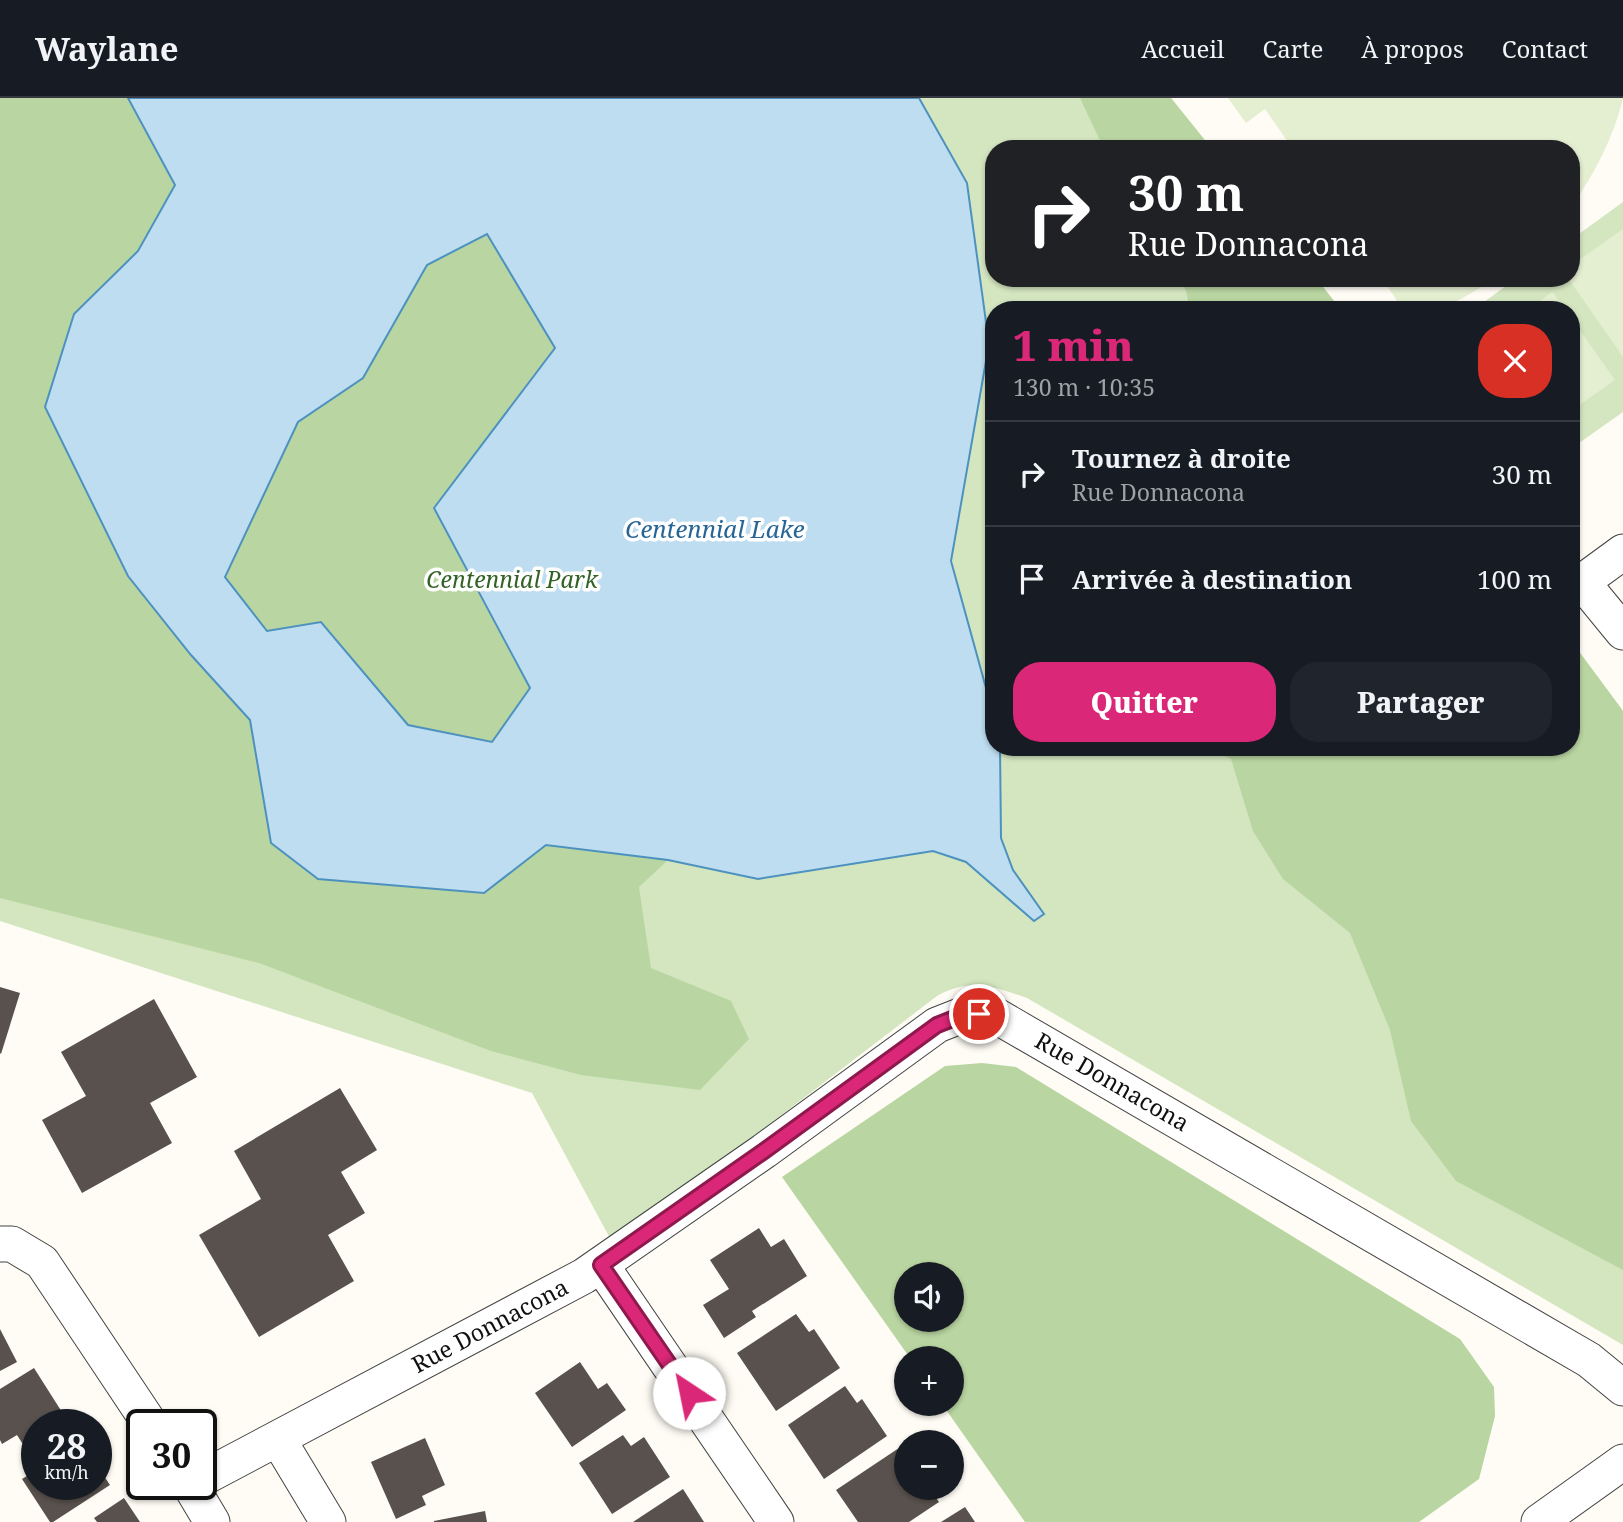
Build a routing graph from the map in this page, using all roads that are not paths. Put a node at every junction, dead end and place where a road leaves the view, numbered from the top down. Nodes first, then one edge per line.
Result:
1 (1623, 552) edge
2 (1623, 632) edge
3 (0, 1244) edge
4 (601, 1265) junction
5 (1623, 1388) edge
6 (140, 1409) edge
7 (278, 1439) junction
8 (1623, 1462) edge
9 (217, 1471) edge
10 (199, 1500) edge
11 (212, 1522) edge
12 (328, 1522) edge
13 (776, 1522) edge
14 (1539, 1522) edge

1 - 2 street
3 - 6 street
4 - 5 street, Rue Donnacona
4 - 7 street, Rue Donnacona
4 - 13 street
7 - 9 street, Rue Donnacona
7 - 12 street
8 - 14 street
10 - 11 street

